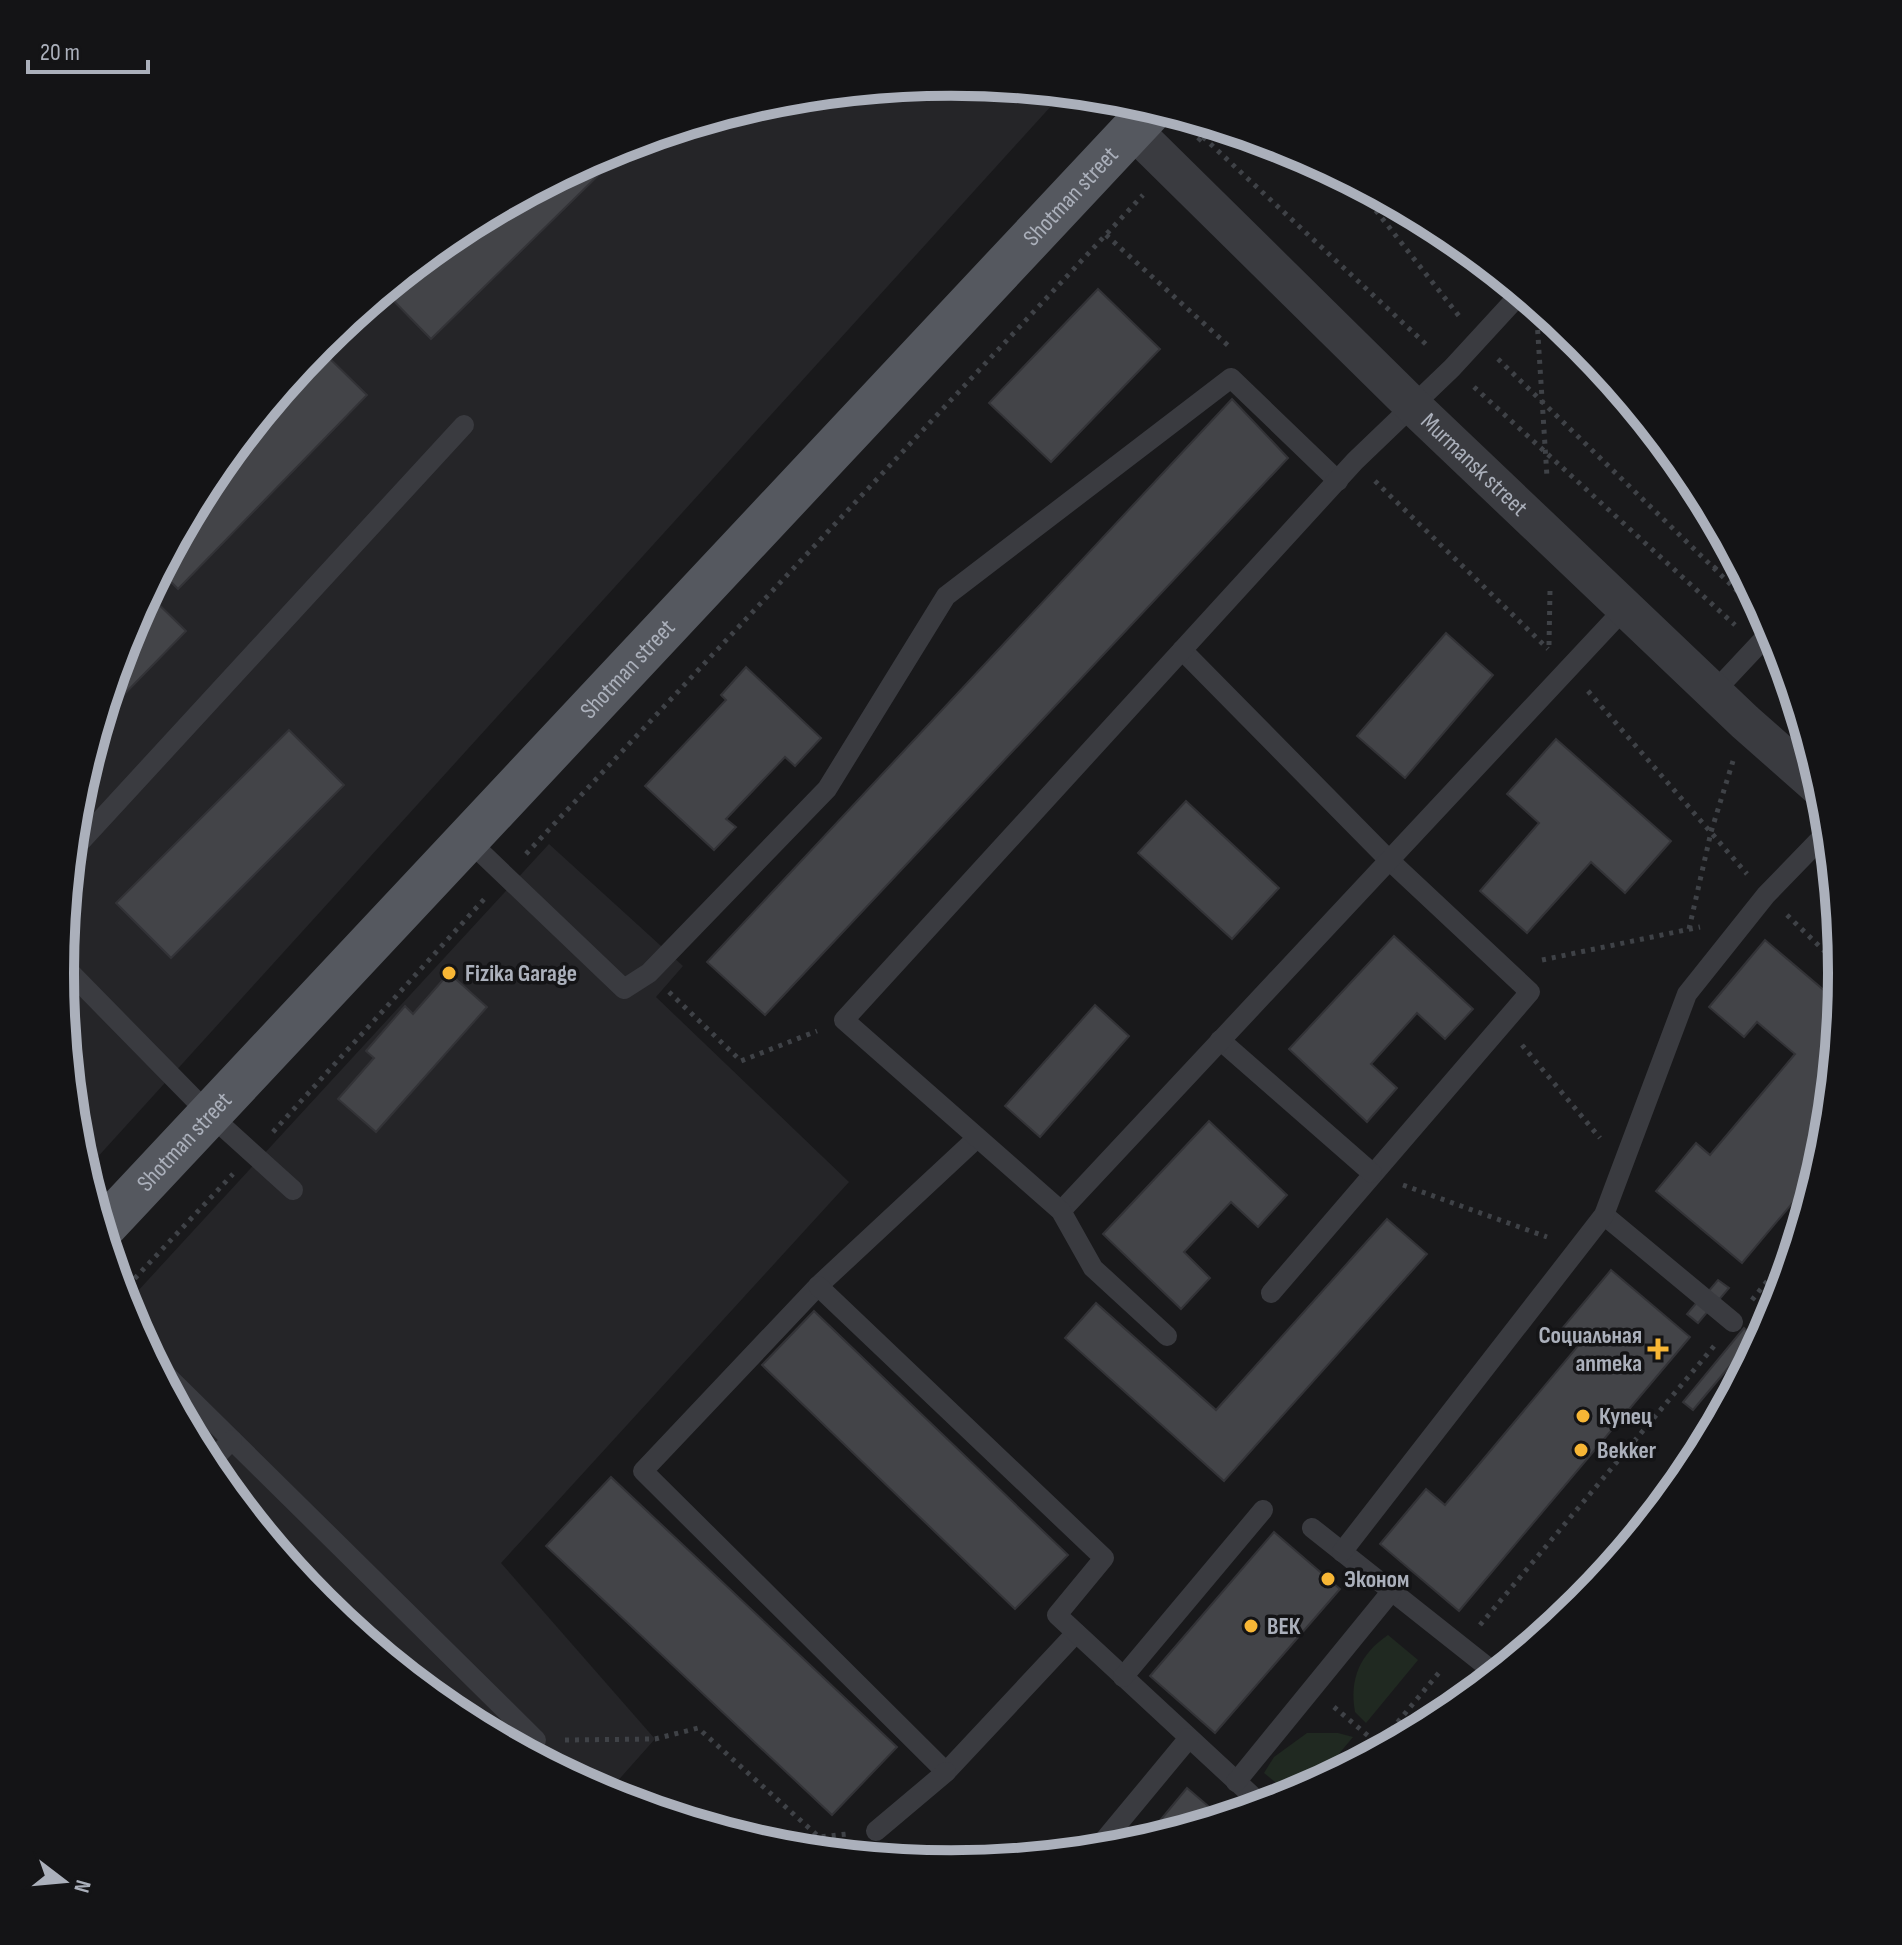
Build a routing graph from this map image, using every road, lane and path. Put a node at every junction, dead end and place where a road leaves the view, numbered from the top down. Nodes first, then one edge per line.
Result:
1 (1143, 119) edge
2 (1206, 134) edge
3 (1203, 137) junction
4 (1171, 165) junction
5 (1370, 203) edge
6 (1106, 235) junction
7 (1514, 301) edge
8 (1478, 340) junction
9 (1242, 358) dead end
10 (1452, 368) junction
11 (1412, 405) junction
12 (464, 425) dead end
13 (1355, 461) junction
14 (1338, 481) junction
15 (1724, 558) edge
16 (1714, 569) junction
17 (1743, 597) edge
18 (1627, 606) junction
19 (1762, 641) edge
20 (1758, 646) junction
21 (1182, 650) junction
22 (1568, 668) junction
23 (1714, 692) junction
24 (1745, 722) junction
25 (1805, 775) edge
26 (1711, 832) junction
27 (85, 836) edge
28 (468, 840) junction
29 (1817, 842) edge
30 (1389, 860) junction
31 (507, 874) junction
32 (1766, 895) junction
33 (1748, 917) junction
34 (1689, 929) junction
35 (1827, 954) edge
36 (1504, 968) junction
37 (649, 973) junction
38 (74, 976) edge
39 (844, 1020) junction
40 (1503, 1022) junction
41 (1220, 1040) junction
42 (209, 1114) junction
43 (977, 1138) junction
44 (253, 1154) junction
45 (1625, 1168) junction
46 (1372, 1173) junction
47 (293, 1190) dead end
48 (1061, 1211) junction
49 (1604, 1215) junction
50 (110, 1220) edge
51 (1576, 1247) junction
52 (1774, 1272) edge
53 (131, 1282) edge
54 (818, 1286) junction
55 (1271, 1293) dead end
56 (1733, 1322) junction
57 (1167, 1336) dead end
58 (178, 1387) edge
59 (232, 1440) junction
60 (218, 1454) edge
61 (1263, 1510) dead end
62 (1312, 1528) dead end
63 (1342, 1552) junction
64 (1391, 1592) junction
65 (1076, 1633) junction
66 (1461, 1648) junction
67 (1487, 1667) edge
68 (1123, 1677) junction
69 (1312, 1689) junction
70 (1391, 1731) edge
71 (1189, 1738) junction
72 (525, 1739) edge
73 (1373, 1740) edge
74 (536, 1745) edge
75 (946, 1772) junction
76 (1236, 1782) junction
77 (1252, 1796) edge
78 (876, 1831) joint
79 (1108, 1835) edge

1 - 4 street, Murmansk street
1 - 28 main road, Shotman street
2 - 3 path
3 - 4 path
3 - 10 path
4 - 6 path
4 - 11 street, Murmansk street
5 - 8 path
6 - 9 path
6 - 31 path
7 - 8 lane
8 - 10 lane
8 - 16 path
10 - 11 lane
10 - 20 path
11 - 13 lane
11 - 18 street, Murmansk street
12 - 27 lane
13 - 14 lane
13 - 22 path
14 - 21 lane
14 - 37 lane
15 - 16 path
16 - 17 path
18 - 22 lane
18 - 23 street, Murmansk street
19 - 20 lane
20 - 23 lane
21 - 30 lane
21 - 39 lane
22 - 26 path
22 - 30 lane
23 - 24 street, Murmansk street
24 - 25 street, Murmansk street
24 - 26 path
26 - 32 path
26 - 34 path
28 - 31 lane
28 - 42 main road, Shotman street
29 - 32 lane
30 - 36 lane
30 - 41 lane
31 - 37 lane
31 - 44 path
32 - 33 lane
32 - 35 path
33 - 34 path
33 - 45 lane
34 - 36 path
36 - 40 lane
37 - 39 path
38 - 42 lane
39 - 43 lane
40 - 45 path
40 - 46 lane
41 - 46 lane
41 - 48 lane
42 - 44 lane
42 - 50 main road, Shotman street
43 - 48 lane
43 - 54 lane
44 - 47 lane
44 - 53 path
45 - 49 lane
46 - 51 path
46 - 55 lane
48 - 57 lane
49 - 51 lane
49 - 56 lane
51 - 63 lane
52 - 56 path
54 - 65 lane
54 - 75 lane
56 - 66 path
58 - 59 lane
59 - 60 lane
59 - 72 lane
61 - 68 lane
62 - 63 lane
63 - 64 lane
64 - 66 lane
64 - 69 lane
65 - 68 lane
65 - 75 lane
66 - 67 lane
66 - 70 path
68 - 71 lane
69 - 73 path
69 - 76 lane
71 - 76 lane
71 - 79 lane
74 - 78 path
75 - 78 lane
76 - 77 lane

